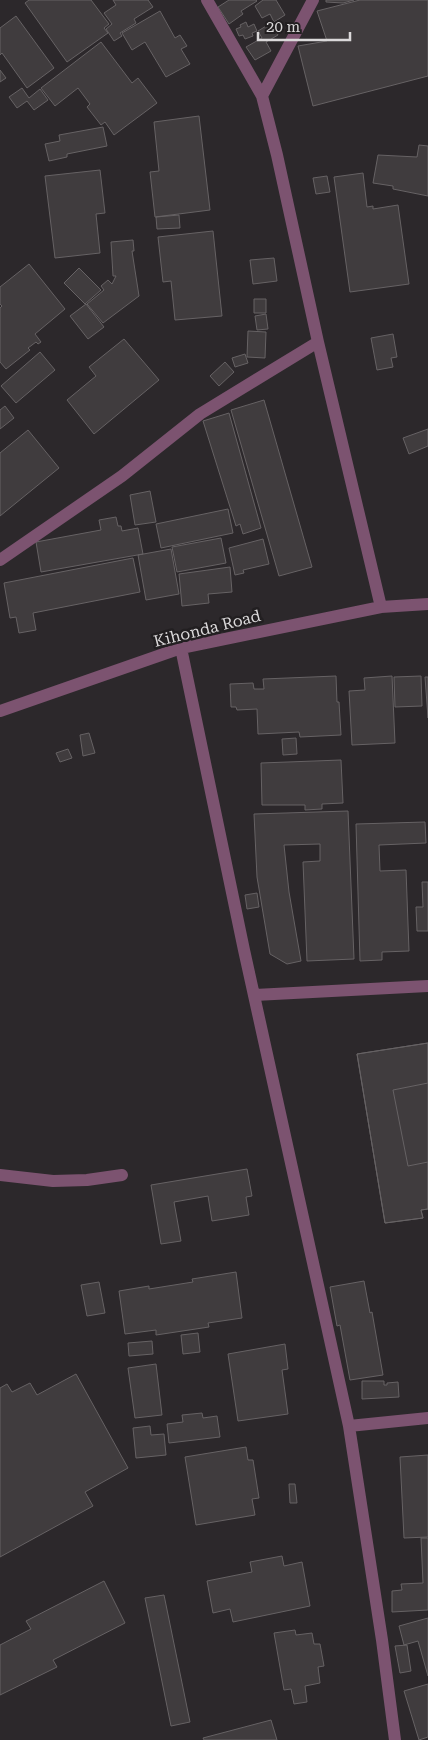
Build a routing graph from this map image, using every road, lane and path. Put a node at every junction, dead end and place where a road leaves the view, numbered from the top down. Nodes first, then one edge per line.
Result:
1 (207, 0) edge
2 (313, 0) edge
3 (262, 96) junction
4 (318, 342) junction
5 (0, 560) edge
6 (428, 604) edge
7 (381, 607) junction
8 (181, 648) junction
9 (0, 711) edge
10 (428, 986) edge
11 (255, 995) junction
12 (0, 1175) edge
13 (122, 1175) dead end
14 (428, 1418) edge
15 (349, 1426) junction
16 (394, 1740) edge

1 - 3 street
2 - 3 street
3 - 4 street
4 - 5 street
4 - 7 street
6 - 7 street, Kihonda Road
7 - 8 street, Kihonda Road
8 - 9 street, Kihonda Road
8 - 11 street
10 - 11 street
11 - 15 street
12 - 13 street
14 - 15 street
15 - 16 street

